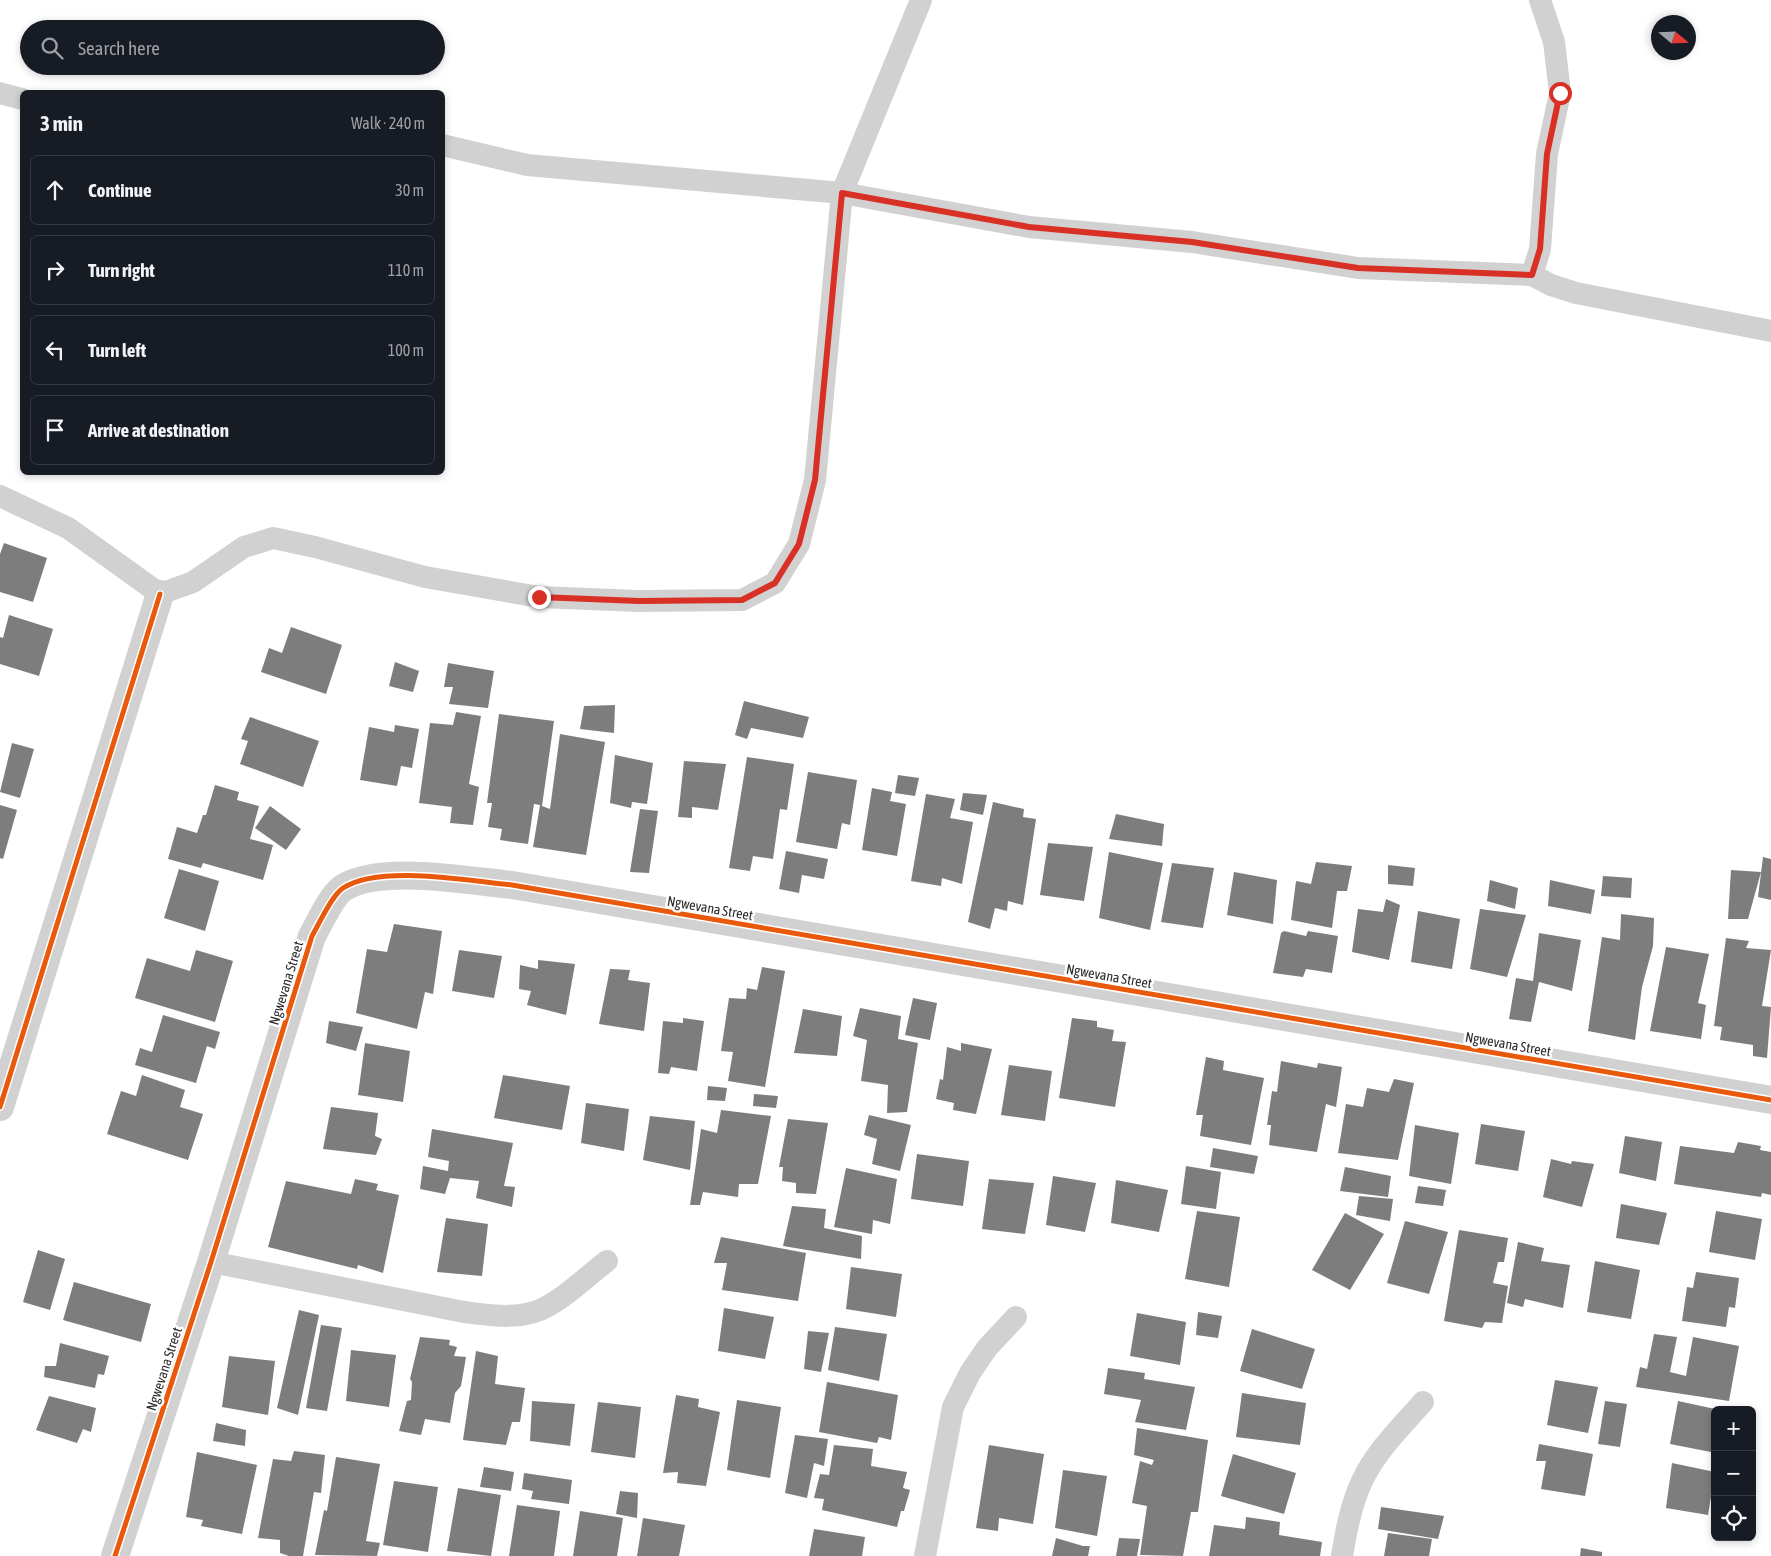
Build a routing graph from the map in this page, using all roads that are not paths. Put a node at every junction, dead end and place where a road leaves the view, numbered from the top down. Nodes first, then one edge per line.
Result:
1 (921, 0) edge
2 (1540, 0) edge
3 (0, 93) edge
4 (20, 98) edge
5 (445, 146) edge
6 (842, 193) junction
7 (1532, 275) junction
8 (1771, 331) edge
9 (0, 496) edge
10 (160, 594) junction
11 (1771, 1100) edge
12 (0, 1108) edge
13 (607, 1261) dead end
14 (211, 1262) junction
15 (1016, 1317) dead end
16 (1422, 1402) dead end
17 (115, 1556) edge
18 (925, 1556) edge
19 (1342, 1556) edge

1 - 6 lane
2 - 7 lane
3 - 4 lane
5 - 6 lane
6 - 7 lane
6 - 10 lane
7 - 8 lane
9 - 10 lane
10 - 12 street
11 - 14 street, Ngwevana Street
13 - 14 lane
14 - 17 street, Ngwevana Street
15 - 18 lane
16 - 19 lane

